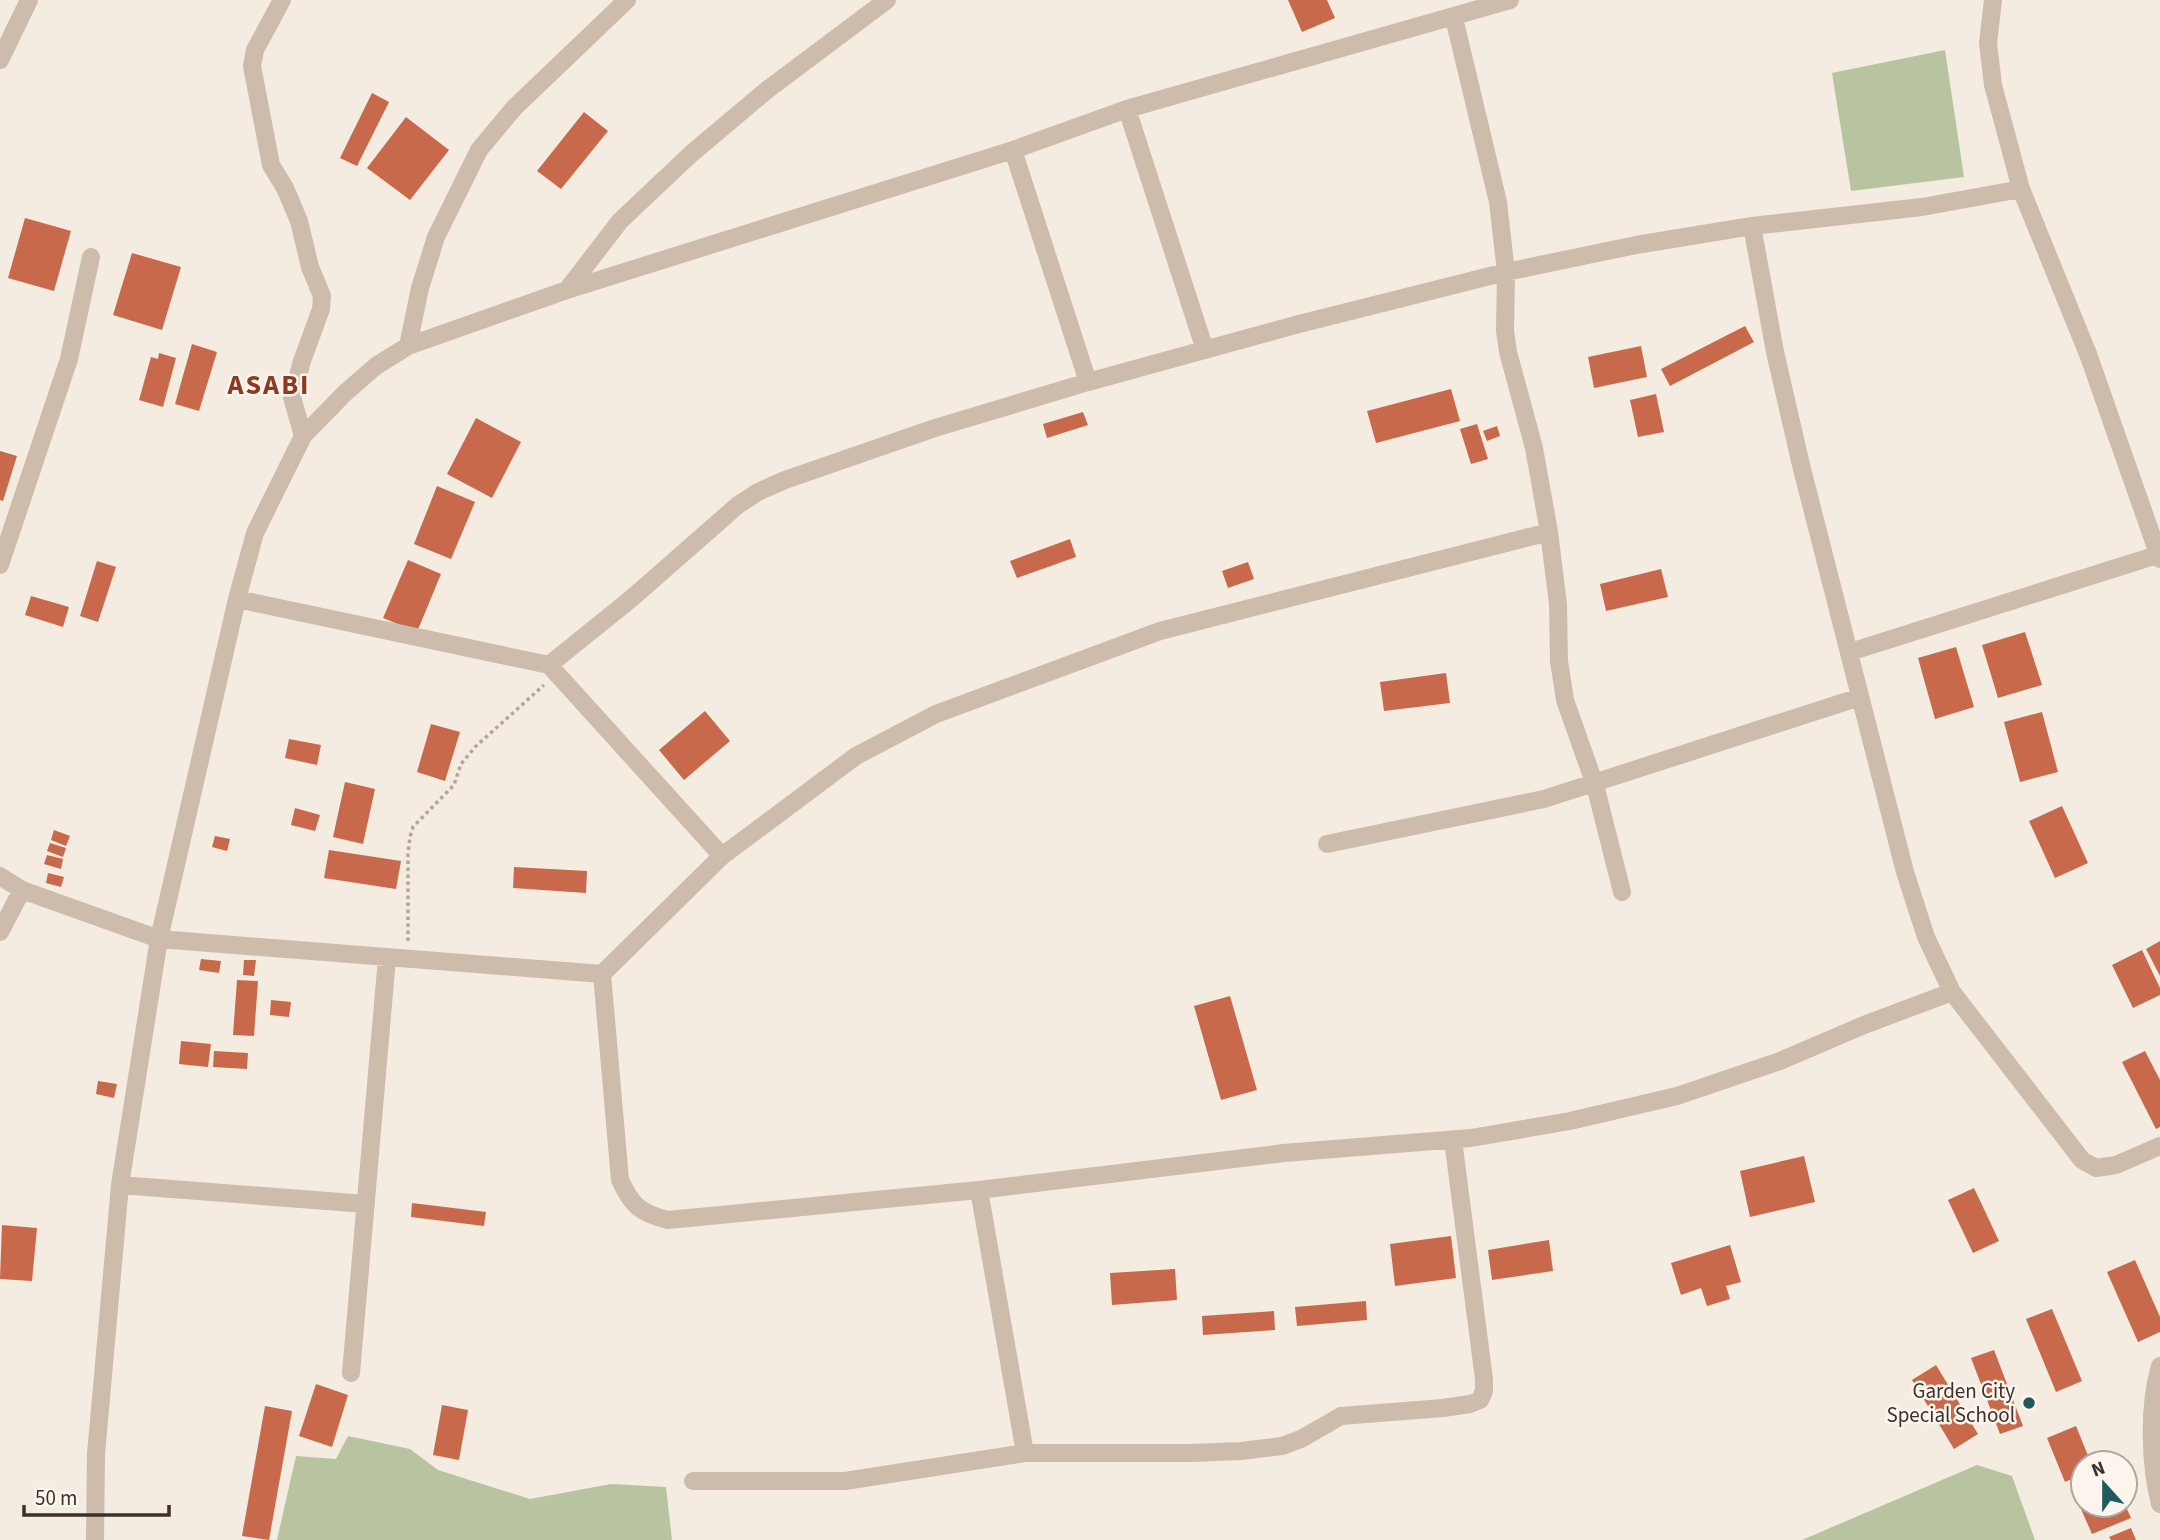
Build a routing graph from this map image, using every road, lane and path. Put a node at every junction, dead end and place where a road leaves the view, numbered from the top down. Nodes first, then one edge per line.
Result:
1 (29, 0) edge
2 (282, 0) edge
3 (627, 0) edge
4 (887, 0) edge
5 (1510, 0) edge
6 (1993, 0) edge
7 (1454, 18) junction
8 (0, 60) edge
9 (1128, 109) junction
10 (1013, 150) junction
11 (2021, 189) junction
12 (1752, 226) junction
13 (91, 257) dead end
14 (1506, 272) junction
15 (567, 290) junction
16 (408, 345) junction
17 (1205, 350) junction
18 (1088, 382) junction
19 (303, 436) junction
20 (1549, 532) junction
21 (2160, 556) edge
22 (0, 565) edge
23 (237, 599) junction
24 (1850, 652) junction
25 (553, 671) junction
26 (1860, 697) junction
27 (1595, 785) junction
28 (1327, 844) dead end
29 (722, 856) junction
30 (0, 876) edge
31 (22, 890) junction
32 (1622, 892) dead end
33 (0, 932) edge
34 (159, 939) junction
35 (387, 958) junction
36 (407, 958) junction
37 (602, 974) junction
38 (1952, 992) junction
39 (1453, 1140) junction
40 (2160, 1146) edge
41 (120, 1185) junction
42 (979, 1190) junction
43 (366, 1204) junction
44 (2160, 1367) edge
45 (351, 1373) dead end
46 (1025, 1453) junction
47 (693, 1481) dead end
48 (2160, 1504) edge
49 (95, 1540) edge

1 - 8 street
2 - 19 street
3 - 16 street
4 - 15 street
5 - 7 street
6 - 11 street
7 - 9 street
7 - 14 street
9 - 10 street
9 - 17 street
10 - 15 street
10 - 18 street
11 - 12 street
11 - 21 street
12 - 14 street
12 - 24 street
13 - 22 street
14 - 17 street
14 - 20 street
15 - 16 street
16 - 19 street
17 - 18 street
18 - 25 street
19 - 23 street
20 - 27 street
20 - 29 street
21 - 24 street
23 - 25 street
23 - 34 street
24 - 26 street
25 - 29 street
25 - 36 path
26 - 27 street
26 - 38 street
27 - 28 street
27 - 32 street
29 - 37 street
30 - 31 street
31 - 33 street
31 - 34 street
34 - 35 street
34 - 41 street
35 - 36 street
35 - 43 street
36 - 37 street
37 - 42 street
38 - 39 street
38 - 40 street
39 - 42 street
39 - 46 street
41 - 43 street
41 - 49 street
42 - 46 street
43 - 45 street
44 - 48 street
46 - 47 street

